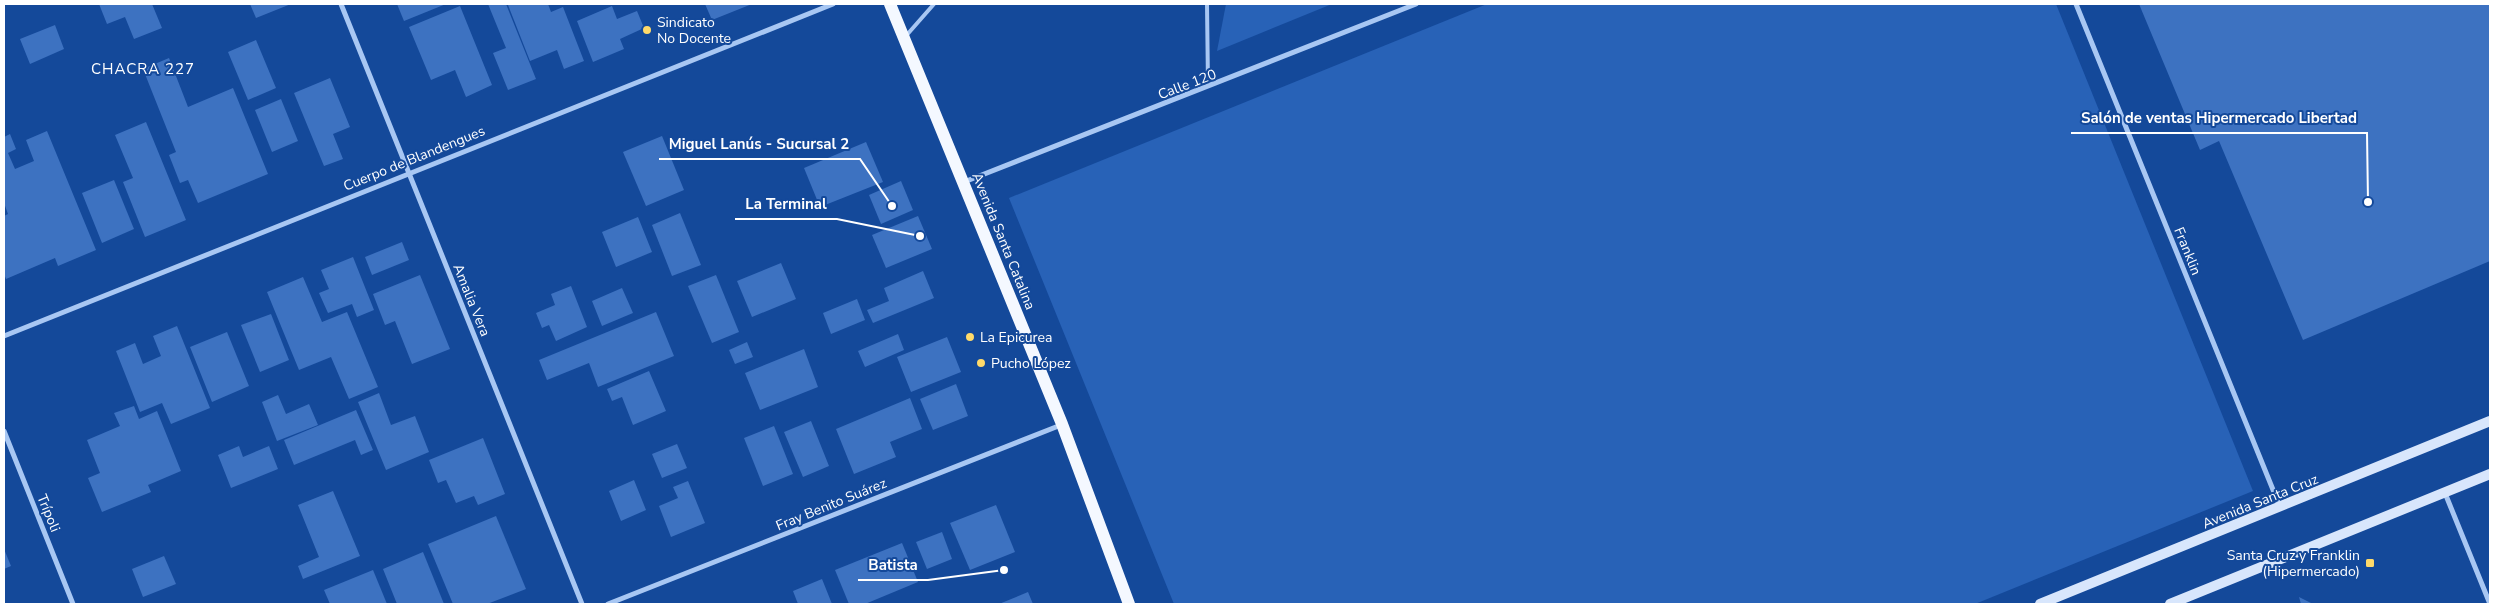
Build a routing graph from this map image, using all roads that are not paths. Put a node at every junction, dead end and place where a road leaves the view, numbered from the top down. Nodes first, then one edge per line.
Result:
1 (341, 4) edge
2 (833, 4) edge
3 (890, 4) edge
4 (934, 4) edge
5 (1207, 4) edge
6 (1416, 4) edge
7 (2076, 4) edge
8 (904, 38) junction
9 (1208, 88) junction
10 (409, 172) junction
11 (964, 182) junction
12 (4, 336) edge
13 (2490, 421) edge
14 (1062, 424) junction
15 (4, 430) edge
16 (2490, 474) edge
17 (2445, 493) junction
18 (2280, 508) junction
19 (73, 604) edge
20 (582, 604) edge
21 (608, 604) edge
22 (1129, 604) edge
23 (2040, 604) edge
24 (2170, 604) edge
25 (2490, 604) edge

1 - 10 street, Amalia Vera
2 - 10 street, Cuerpo de Blandengues
3 - 8 main road, Avenida Santa Catalina
4 - 8 lane
5 - 9 lane
6 - 9 street, Calle 120
7 - 18 street, Franklin
8 - 11 main road, Avenida Santa Catalina
9 - 11 street, Calle 120
10 - 12 street, Cuerpo de Blandengues
10 - 20 street, Amalia Vera
11 - 14 main road, Avenida Santa Catalina
13 - 18 main road, Avenida Santa Cruz
14 - 21 street, Fray Benito Suárez
14 - 22 main road, Avenida Santa Catalina
15 - 19 street, Trípoli
16 - 17 main road
17 - 24 main road
17 - 25 street
18 - 23 main road, Avenida Santa Cruz

